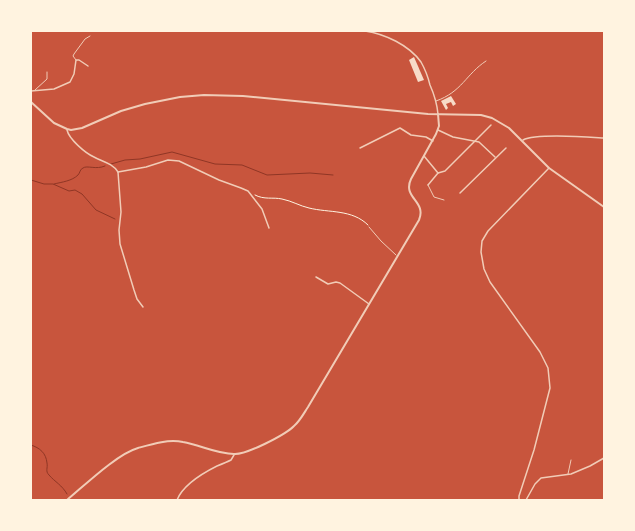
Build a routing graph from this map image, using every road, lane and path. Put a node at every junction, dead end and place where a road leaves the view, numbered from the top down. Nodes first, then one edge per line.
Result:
1 (365, 31) edge
2 (90, 36) dead end
3 (76, 60) junction
4 (486, 61) dead end
5 (88, 66) dead end
6 (47, 72) dead end
7 (34, 91) junction
8 (31, 92) edge
9 (436, 101) junction
10 (31, 102) edge
11 (438, 114) junction
12 (491, 125) dead end
13 (67, 129) junction
14 (438, 130) junction
15 (604, 138) edge
16 (523, 140) junction
17 (433, 141) junction
18 (476, 141) junction
19 (360, 148) dead end
20 (506, 148) dead end
21 (424, 156) junction
22 (496, 158) junction
23 (549, 168) junction
24 (118, 172) junction
25 (438, 173) junction
26 (428, 186) joint
27 (460, 193) dead end
28 (251, 194) junction
29 (444, 200) dead end
30 (604, 207) edge
31 (369, 227) joint
32 (270, 228) dead end
33 (398, 256) junction
34 (316, 277) dead end
35 (369, 304) junction
36 (143, 307) dead end
37 (234, 454) junction
38 (604, 458) edge
39 (571, 460) dead end
40 (568, 475) junction
41 (67, 500) edge
42 (177, 500) edge
43 (519, 500) edge
44 (526, 500) edge

1 - 9 street
2 - 3 lane
3 - 5 street
3 - 7 street
4 - 9 lane
6 - 7 lane
7 - 8 street
9 - 11 street
10 - 13 street
11 - 13 street
11 - 14 street
11 - 16 street
12 - 18 street
13 - 24 street
14 - 17 street
14 - 18 street
15 - 16 street
16 - 23 street
17 - 19 street
17 - 21 street
18 - 22 street
18 - 25 street
20 - 22 street
21 - 25 street
21 - 33 street
22 - 27 street
23 - 30 street
23 - 43 street
24 - 28 street
24 - 36 street
25 - 26 street
26 - 29 lane
28 - 31 path
28 - 32 street
31 - 33 lane
33 - 35 street
34 - 35 street
35 - 37 street
37 - 41 street
37 - 42 street
38 - 40 street
39 - 40 lane
40 - 44 street

